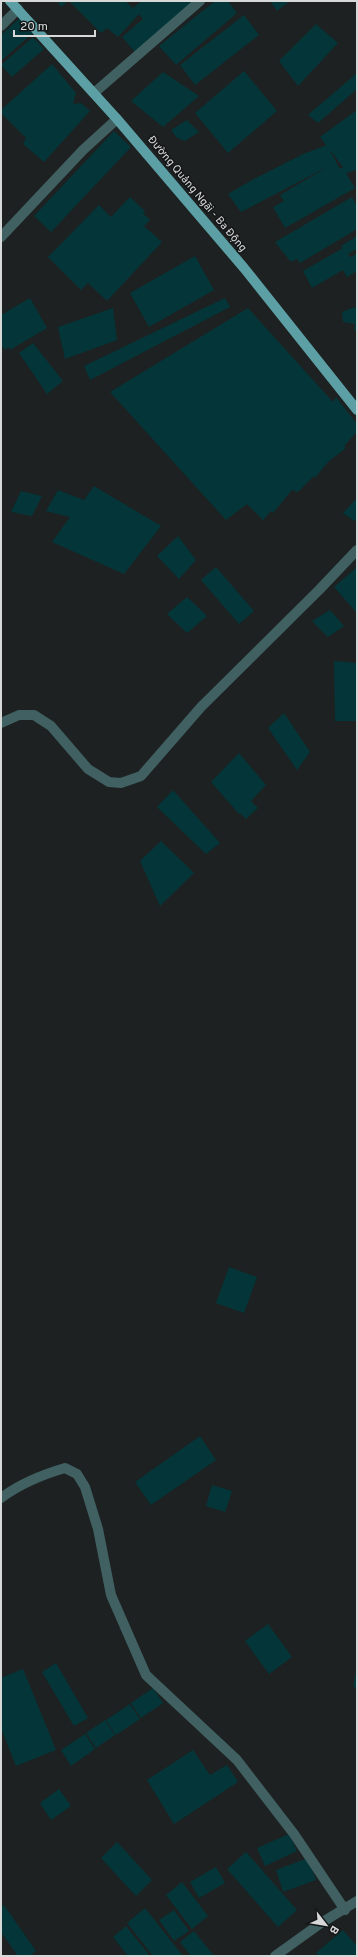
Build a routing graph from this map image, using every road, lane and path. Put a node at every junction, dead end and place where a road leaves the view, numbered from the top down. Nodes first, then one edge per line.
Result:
1 (10, 1) edge
2 (200, 1) edge
3 (18, 9) junction
4 (1, 26) edge
5 (94, 93) junction
6 (117, 119) junction
7 (1, 237) edge
8 (357, 410) edge
9 (357, 550) edge
10 (1, 723) edge
11 (1, 1498) edge
12 (357, 1901) edge
13 (345, 1910) junction
14 (275, 1956) edge

1 - 3 main road, Đường Quảng Ngãi - Ba Động
2 - 5 street
3 - 4 street
3 - 5 main road, Đường Quảng Ngãi - Ba Động
5 - 6 main road, Đường Quảng Ngãi - Ba Động
6 - 7 street
6 - 8 main road, Đường Quảng Ngãi - Ba Động
9 - 10 street
11 - 13 street
12 - 13 street
13 - 14 street

